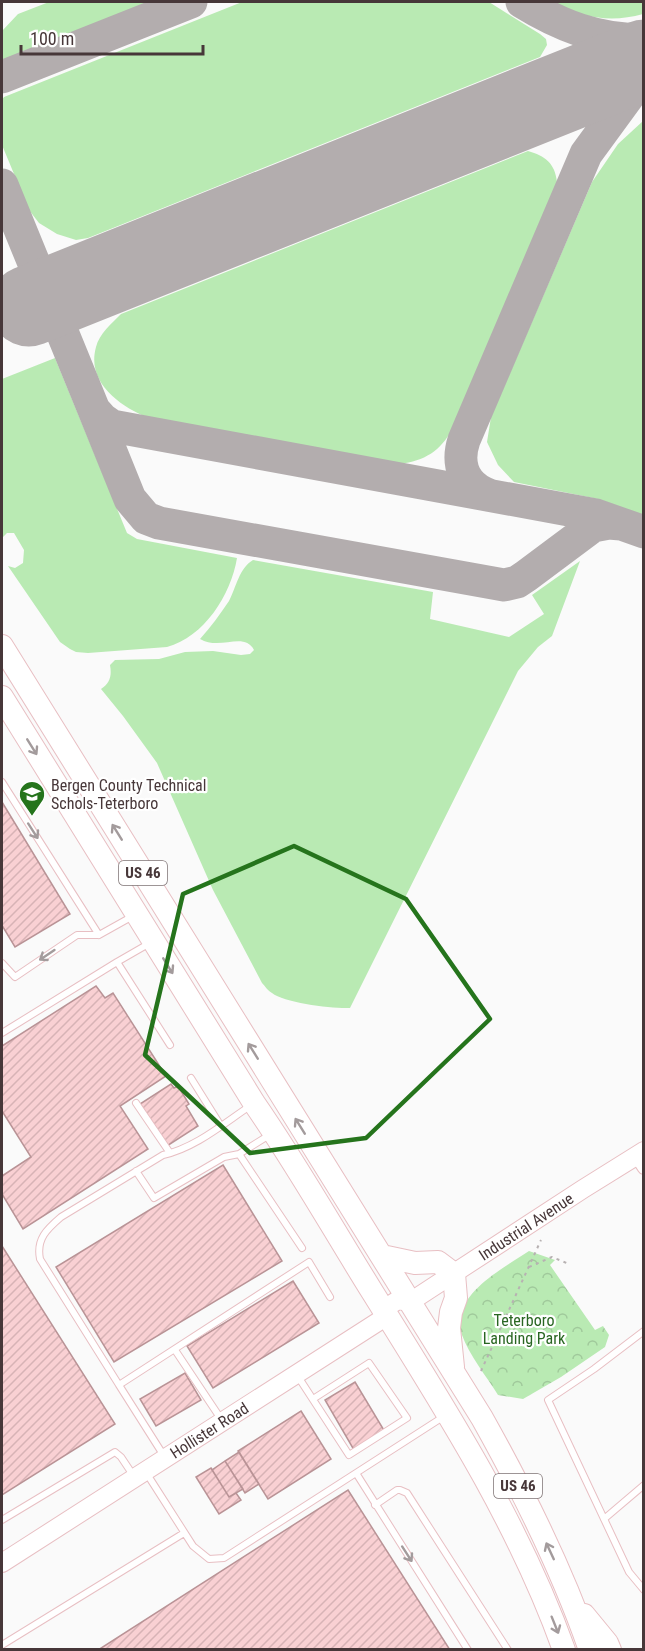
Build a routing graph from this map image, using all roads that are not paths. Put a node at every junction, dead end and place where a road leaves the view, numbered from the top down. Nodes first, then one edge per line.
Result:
1 (2, 646) edge
2 (2, 697) edge
3 (2, 782) edge
4 (136, 914) junction
5 (99, 935) junction
6 (153, 941) junction
7 (117, 962) junction
8 (2, 963) edge
9 (2, 1033) edge
10 (170, 1045) dead end
11 (191, 1078) dead end
12 (136, 1102) dead end
13 (254, 1103) junction
14 (220, 1125) junction
15 (280, 1141) junction
16 (170, 1153) junction
17 (239, 1154) junction
18 (641, 1159) edge
19 (136, 1171) junction
20 (302, 1248) dead end
21 (382, 1256) junction
22 (454, 1274) junction
23 (330, 1297) dead end
24 (410, 1302) junction
25 (387, 1316) junction
26 (644, 1331) edge
27 (175, 1350) junction
28 (412, 1354) junction
29 (454, 1371) junction
30 (297, 1375) junction
31 (119, 1386) junction
32 (313, 1399) junction
33 (448, 1413) junction
34 (223, 1422) junction
35 (165, 1458) junction
36 (356, 1473) junction
37 (140, 1475) junction
38 (644, 1485) edge
39 (375, 1505) junction
40 (604, 1519) junction
41 (2, 1520) edge
42 (184, 1533) junction
43 (3, 1558) edge
44 (644, 1590) edge
45 (574, 1604) junction
46 (2, 1646) edge
47 (468, 1650) edge
48 (508, 1650) edge
49 (564, 1650) edge
50 (590, 1650) edge
51 (610, 1650) edge

21 -> 1 highway, US 46
2 -> 4 highway, US 46
3 -> 5 lane
4 - 5 lane
4 - 6 highway, US 46
5 -> 8 lane
6 - 7 lane
6 -> 13 highway, US 46
7 - 9 lane
7 - 10 lane
11 - 14 lane
12 - 16 lane
13 - 14 lane
13 - 15 highway, US 46
14 - 16 lane
15 - 17 lane
15 - 24 highway
15 - 25 highway, US 46
16 - 19 lane
17 - 19 lane
17 - 20 lane
18 - 22 street, Industrial Avenue
19 - 31 lane
21 - 22 highway
21 - 24 highway, US 46
22 - 24 street, Industrial Avenue
22 - 29 highway
23 - 27 lane
24 - 25 street, Hollister Road
24 - 28 highway
24 - 29 highway, US 46
25 - 28 highway, US 46
25 - 30 street, Hollister Road
26 - 40 lane
27 - 31 lane
27 - 34 lane
28 - 33 highway, US 46
45 -> 29 highway, US 46
30 - 32 lane
30 - 34 street, Hollister Road
31 - 35 lane
32 - 32 lane
33 - 36 lane
33 -> 49 highway, US 46
34 - 35 street, Hollister Road
35 - 37 street, Hollister Road
36 - 39 lane
36 - 42 lane
37 - 41 lane
37 - 42 lane
37 - 43 street, Hollister Road
38 - 40 lane
39 -> 47 lane
39 - 48 lane
40 - 44 lane
42 - 46 lane
45 - 50 highway, US 46
45 - 51 highway

